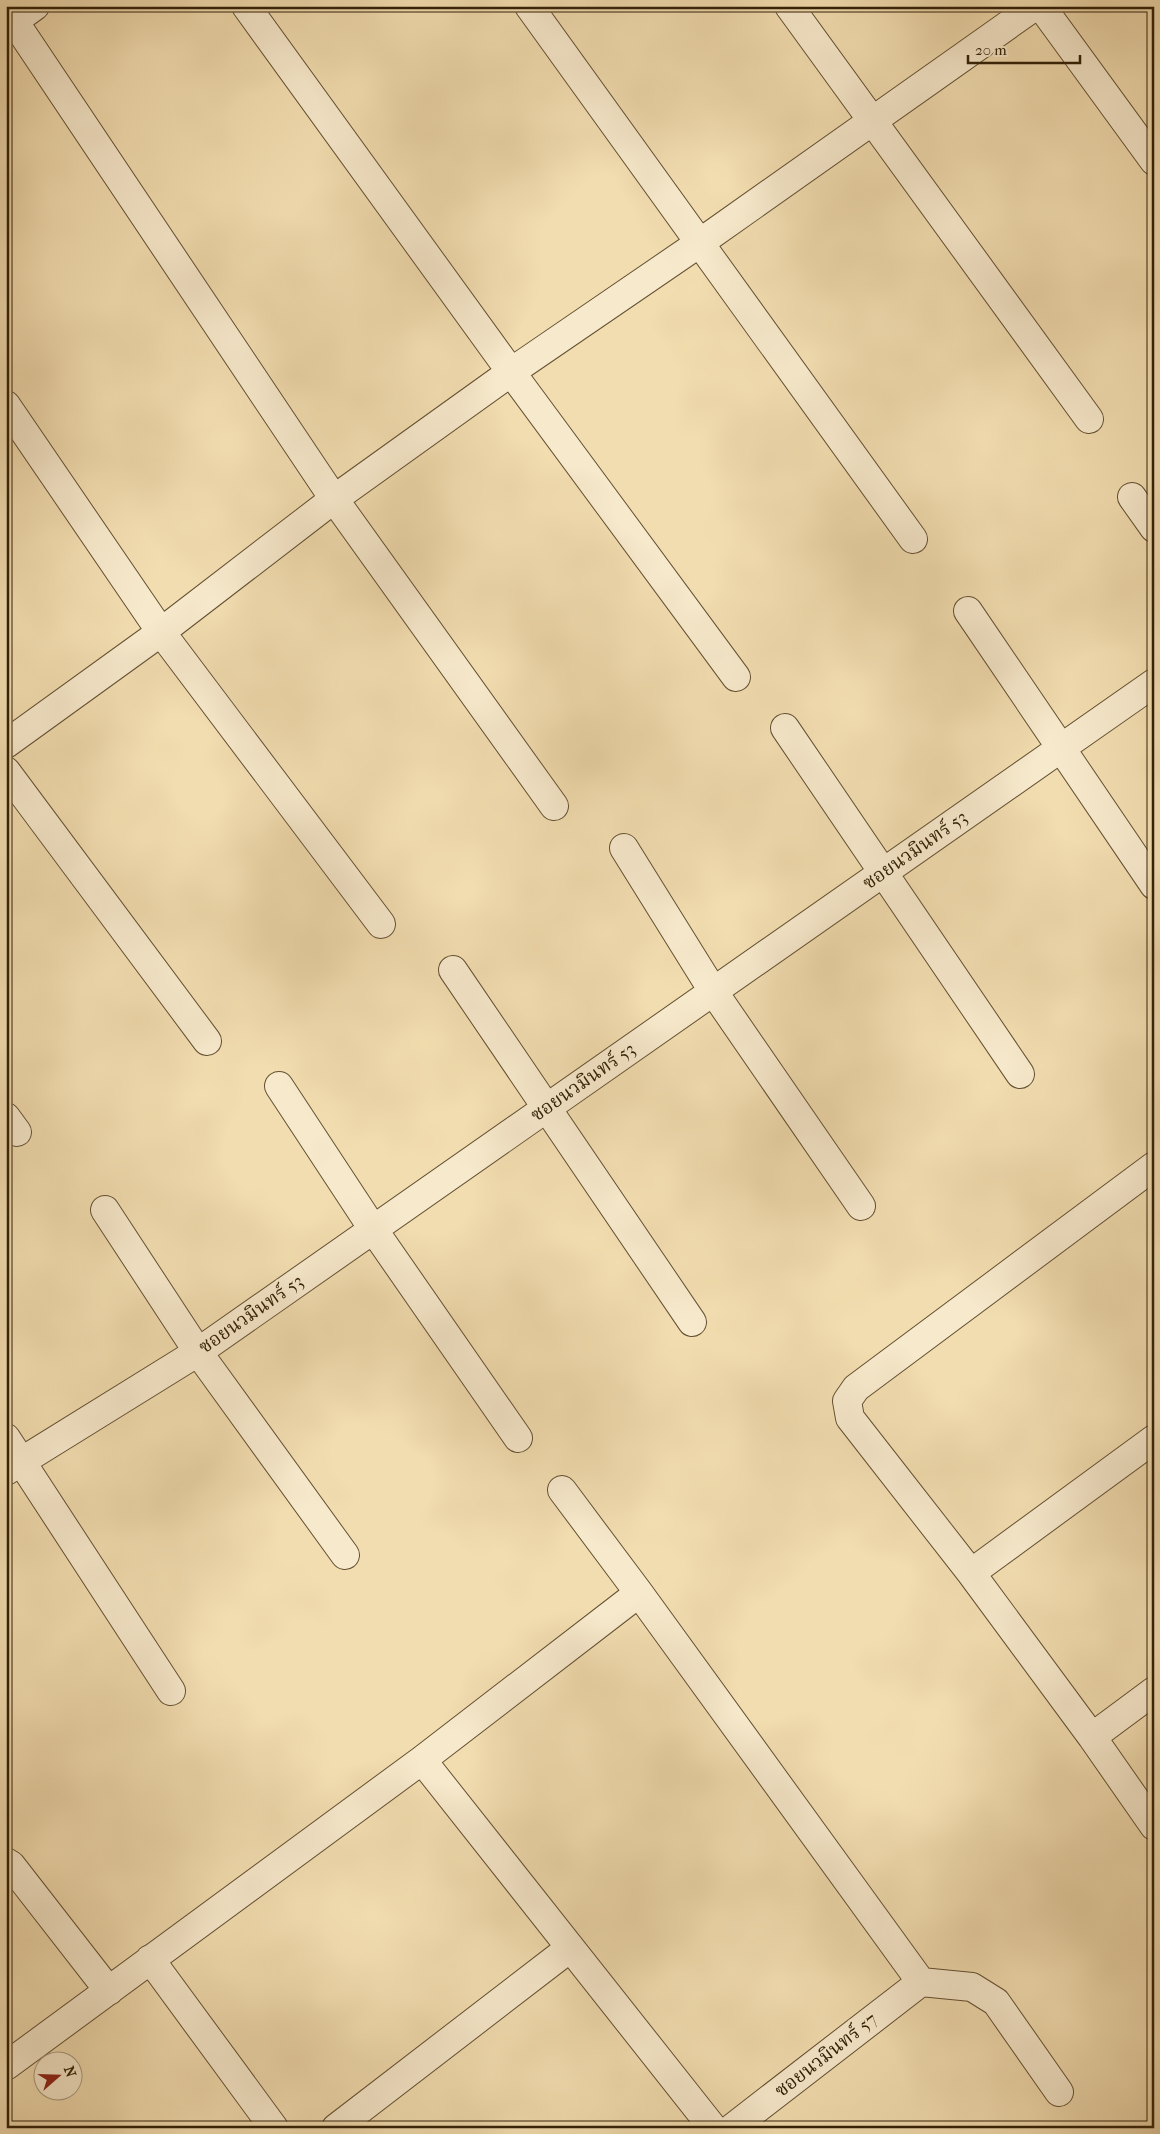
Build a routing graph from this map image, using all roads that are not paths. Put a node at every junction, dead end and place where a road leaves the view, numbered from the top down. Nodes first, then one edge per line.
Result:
1 (246, 6) edge
2 (529, 6) edge
3 (789, 6) edge
4 (1035, 6) edge
5 (1041, 6) edge
6 (16, 16) edge
7 (872, 121) junction
8 (1154, 161) edge
9 (701, 242) junction
10 (511, 372) junction
11 (6, 406) edge
12 (1089, 419) dead end
13 (1132, 497) dead end
14 (334, 499) junction
15 (1154, 528) edge
16 (913, 539) dead end
17 (968, 611) dead end
18 (161, 632) junction
19 (736, 677) dead end
20 (1154, 683) edge
21 (785, 728) dead end
22 (6, 744) edge
23 (1060, 748) junction
24 (6, 771) edge
25 (554, 806) dead end
26 (624, 848) dead end
27 (883, 872) junction
28 (1154, 885) edge
29 (381, 924) dead end
30 (453, 970) dead end
31 (713, 990) junction
32 (207, 1041) dead end
33 (1020, 1074) dead end
34 (279, 1086) dead end
35 (545, 1108) junction
36 (1154, 1166) edge
37 (861, 1206) dead end
38 (105, 1210) dead end
39 (373, 1229) junction
40 (692, 1322) dead end
41 (198, 1352) junction
42 (6, 1438) edge
43 (518, 1438) dead end
44 (1154, 1439) edge
45 (14, 1467) edge
46 (562, 1490) dead end
47 (345, 1555) dead end
48 (971, 1573) junction
49 (639, 1593) junction
50 (171, 1691) dead end
51 (1154, 1691) edge
52 (1092, 1737) junction
53 (422, 1760) junction
54 (1154, 1826) edge
55 (6, 1862) edge
56 (570, 1948) junction
57 (150, 1959) junction
58 (921, 1982) junction
59 (109, 1991) junction
60 (6, 2066) edge
61 (1060, 2092) dead end
62 (274, 2128) edge
63 (336, 2128) edge
64 (713, 2128) edge
65 (732, 2128) edge

1 - 10 street
2 - 9 street
3 - 7 street
4 - 7 street
5 - 8 street
6 - 14 street
7 - 9 street
7 - 12 street
9 - 10 street
9 - 16 street
10 - 14 street
10 - 19 street
11 - 18 street
13 - 15 street
14 - 18 street
14 - 25 street
17 - 23 street
18 - 22 street
18 - 29 street
20 - 23 street, ซอยนวมินทร์ 53
21 - 27 street
23 - 27 street, ซอยนวมินทร์ 53
23 - 28 street
24 - 32 street
26 - 31 street
27 - 31 street, ซอยนวมินทร์ 53
27 - 33 street
30 - 35 street
31 - 35 street, ซอยนวมินทร์ 53
31 - 37 street
34 - 39 street
35 - 39 street, ซอยนวมินทร์ 53
35 - 40 street
36 - 48 street
38 - 41 street
39 - 41 street, ซอยนวมินทร์ 53
39 - 43 street
41 - 45 street, ซอยนวมินทร์ 53
41 - 47 street
42 - 45 street
44 - 48 street
45 - 50 street
46 - 49 street
48 - 52 street
49 - 53 street
49 - 58 street
51 - 52 street
52 - 54 street
53 - 56 street
53 - 57 street
55 - 59 street
56 - 63 street
56 - 64 street
57 - 59 street
57 - 62 street
58 - 61 street
58 - 65 street, ซอยนวมินทร์ 57
59 - 60 street

